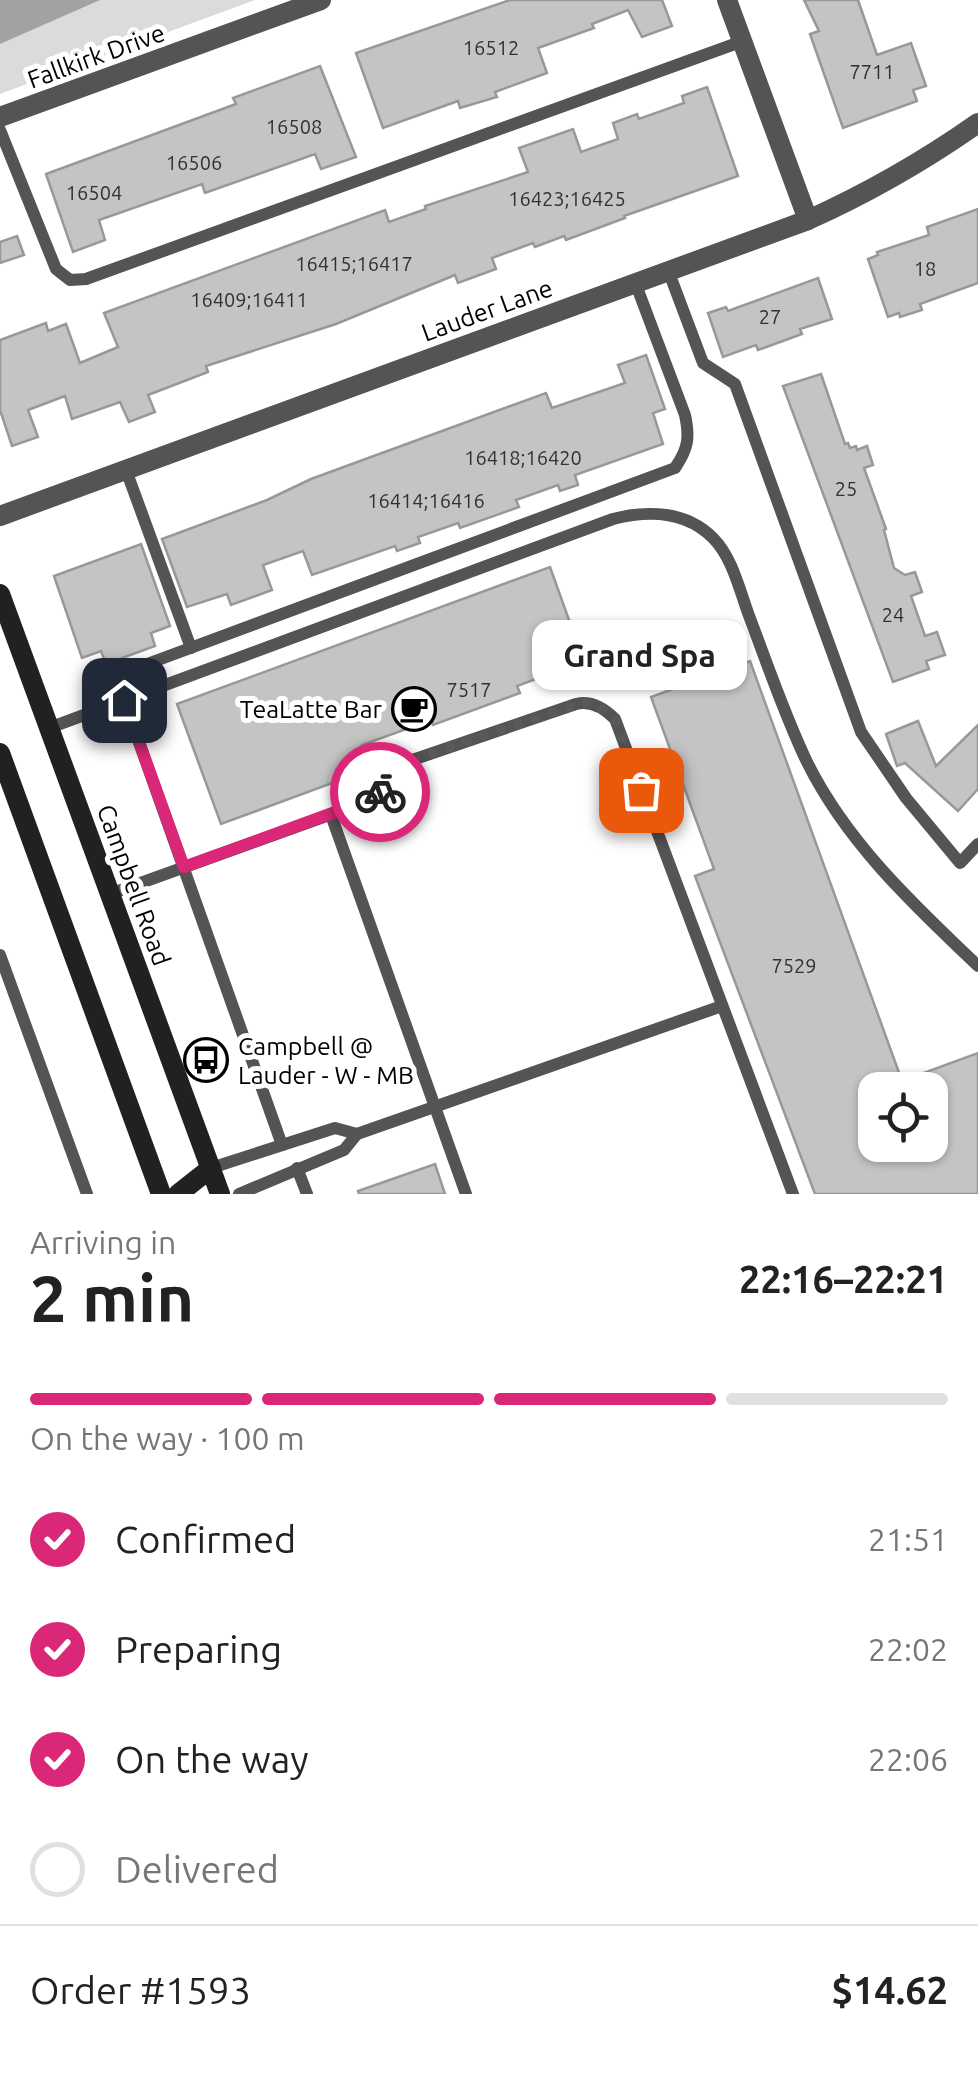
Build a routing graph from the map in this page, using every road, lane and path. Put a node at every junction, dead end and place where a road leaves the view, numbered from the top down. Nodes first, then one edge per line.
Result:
1 (321, 0) edge
2 (727, 0) edge
3 (743, 41) junction
4 (0, 118) edge
5 (978, 124) edge
6 (0, 130) edge
7 (808, 220) junction
8 (668, 270) junction
9 (635, 282) junction
10 (126, 470) junction
11 (0, 516) edge
12 (0, 594) edge
13 (191, 648) junction
14 (88, 686) dead end
15 (124, 700) junction
16 (49, 728) junction
17 (0, 755) edge
18 (331, 815) junction
19 (978, 844) edge
20 (184, 867) junction
21 (110, 894) junction
22 (0, 956) edge
23 (978, 966) edge
24 (722, 1006) junction
25 (436, 1108) junction
26 (358, 1134) junction
27 (282, 1145) junction
28 (211, 1168) junction
29 (297, 1168) junction
30 (88, 1194) edge
31 (161, 1194) edge
32 (178, 1194) edge
33 (220, 1194) edge
34 (239, 1194) edge
35 (307, 1194) edge
36 (466, 1194) edge
37 (793, 1194) edge

1 - 4 street, Fallkirk Drive
2 - 3 street
3 - 6 lane
3 - 7 street
5 - 7 street, Lauder Lane
7 - 8 street, Lauder Lane
8 - 9 street, Lauder Lane
8 - 19 lane
9 - 10 street, Lauder Lane
9 - 13 lane
10 - 11 street, Lauder Lane
10 - 13 lane
12 - 16 main road, Campbell Road
13 - 14 lane
15 - 16 lane
15 - 20 lane
15 - 23 lane
16 - 21 main road, Campbell Road
17 - 31 main road
18 - 20 lane
18 - 24 lane
18 - 25 lane
20 - 21 lane
20 - 27 lane
21 - 28 main road, Campbell Road
22 - 30 lane
24 - 25 lane
24 - 37 lane
25 - 26 lane
25 - 36 lane
26 - 27 lane
26 - 29 lane
27 - 28 lane
28 - 32 main road
28 - 33 main road, Campbell Road
29 - 34 lane
29 - 35 lane

